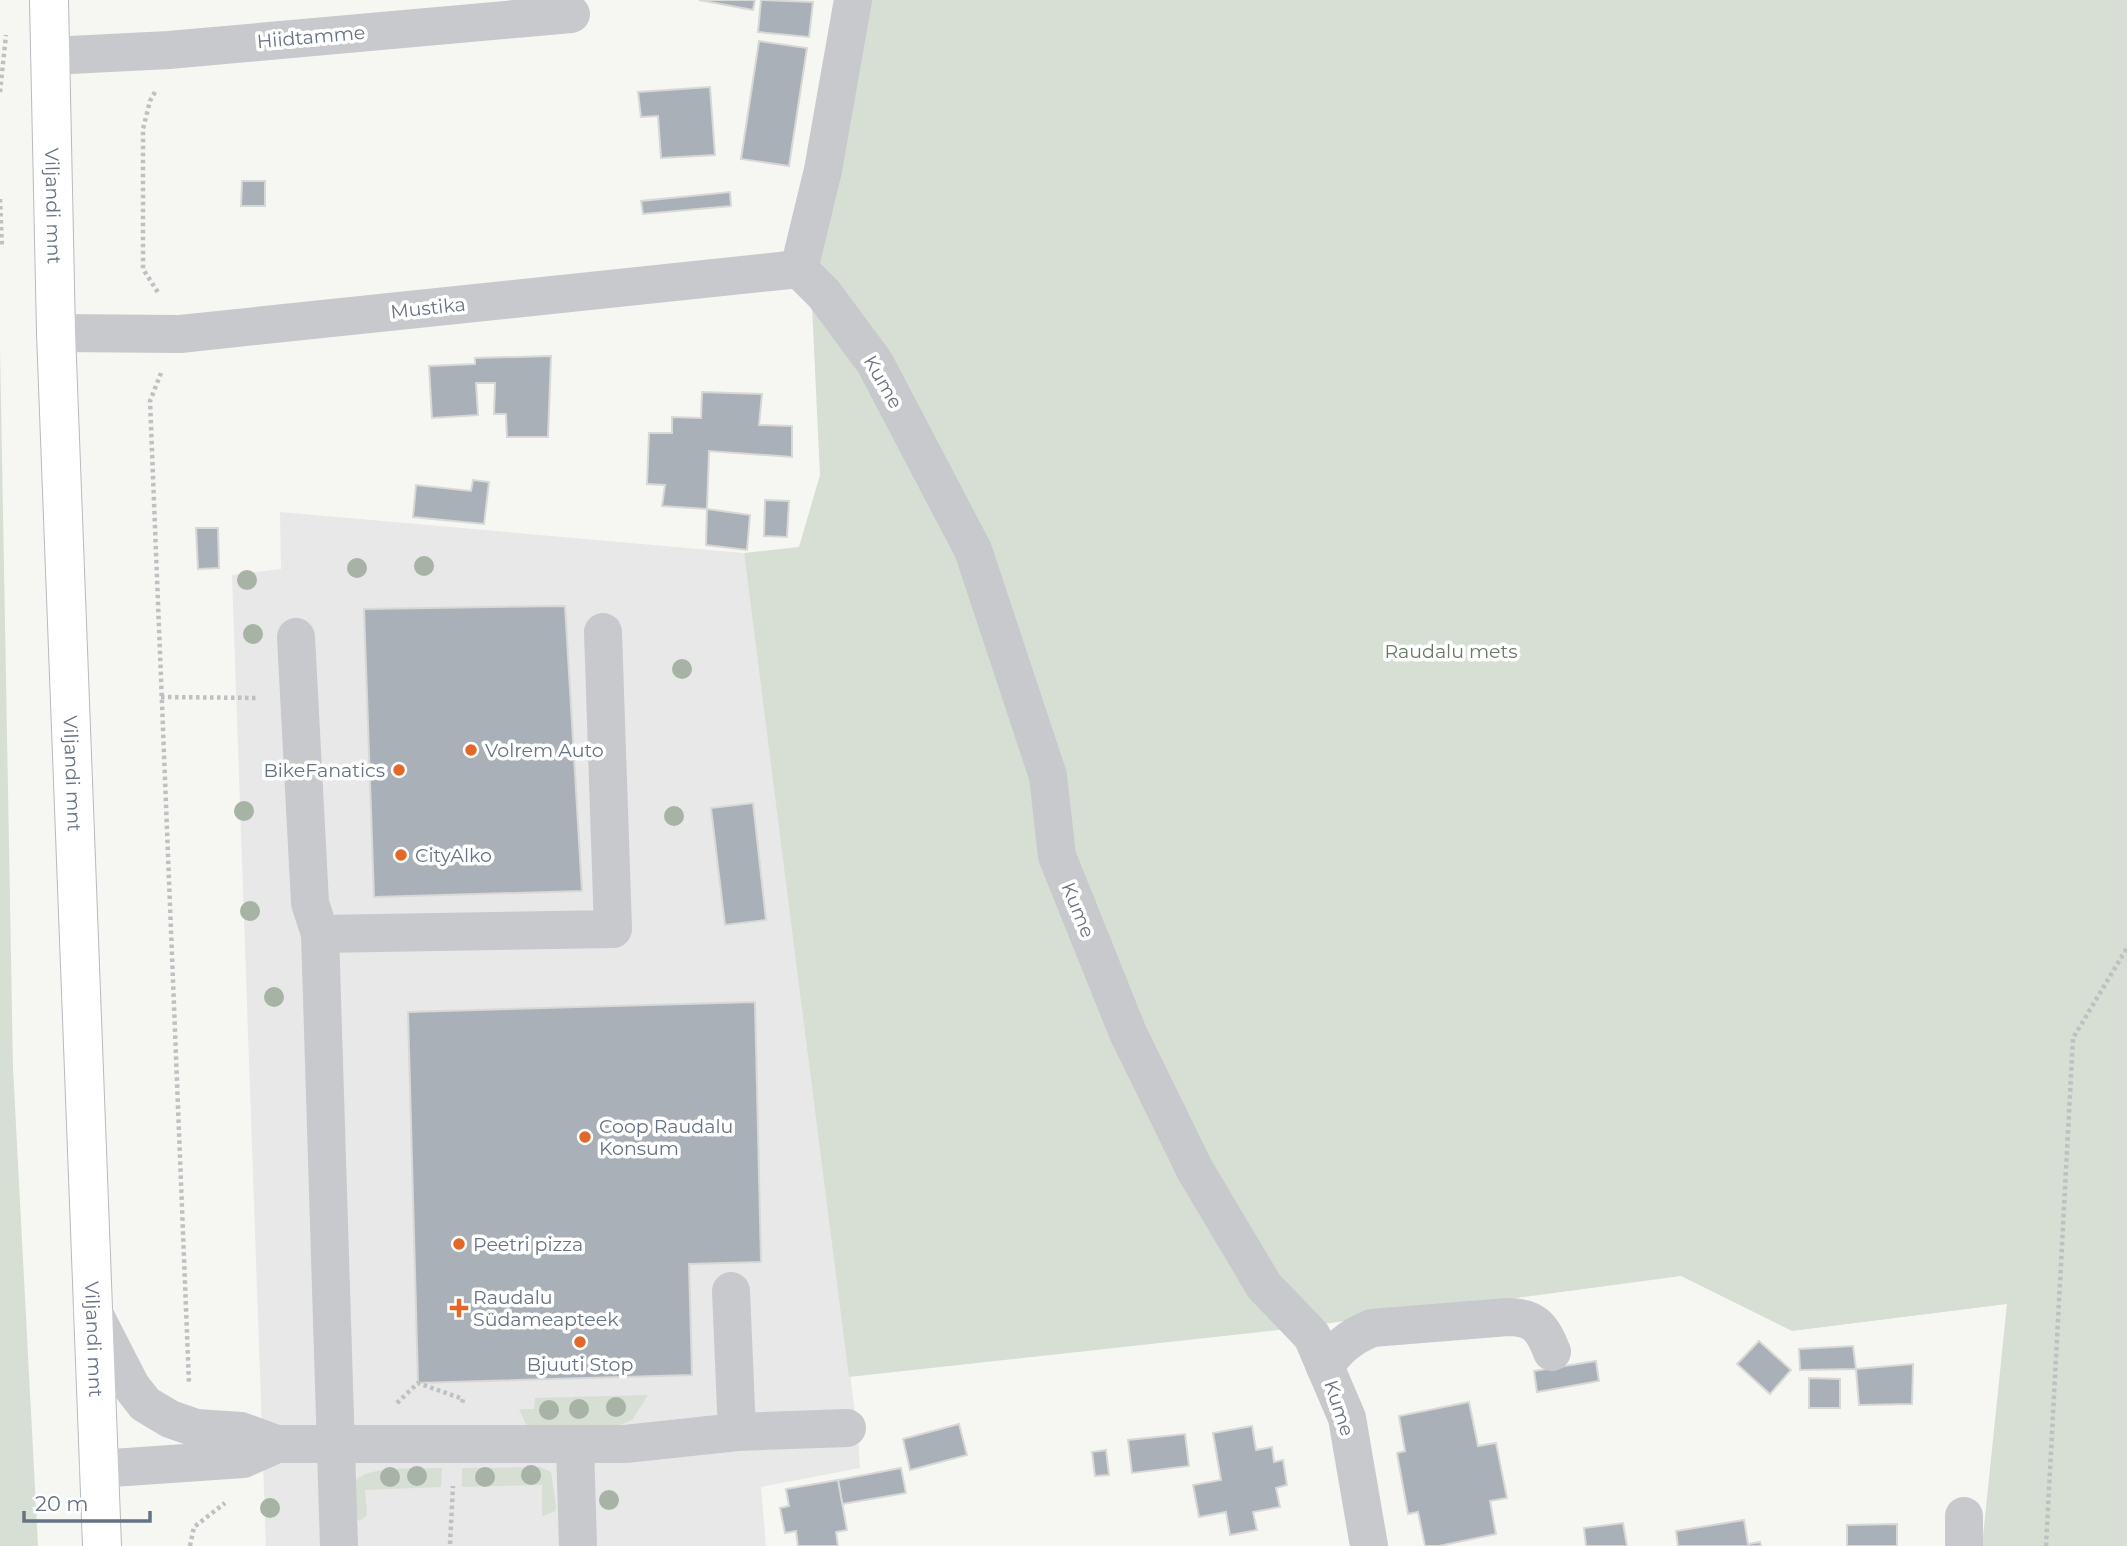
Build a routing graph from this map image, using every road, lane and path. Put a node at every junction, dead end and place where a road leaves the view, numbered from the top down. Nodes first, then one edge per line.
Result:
1 (49, 0) edge
2 (853, 0) edge
3 (571, 13) dead end
4 (8, 24) dead end
5 (169, 50) junction
6 (50, 56) junction
7 (0, 92) edge
8 (0, 199) edge
9 (2, 248) dead end
10 (799, 269) junction
11 (56, 333) junction
12 (180, 334) junction
13 (603, 632) dead end
14 (296, 637) dead end
15 (162, 698) junction
16 (299, 698) junction
17 (320, 934) junction
18 (2127, 948) edge
19 (731, 1291) dead end
20 (92, 1310) junction
21 (1552, 1352) dead end
22 (1325, 1367) junction
23 (189, 1388) dead end
24 (847, 1428) dead end
25 (737, 1432) junction
26 (276, 1444) junction
27 (337, 1444) junction
28 (575, 1446) junction
29 (99, 1469) junction
30 (102, 1546) edge
31 (340, 1546) edge
32 (578, 1546) edge
33 (1368, 1546) edge
34 (2046, 1546) edge

1 - 6 main road, Viljandi mnt
2 - 10 street
3 - 5 street, Hiidtamme
4 - 7 path
5 - 6 street, Hiidtamme
5 - 12 path
6 - 11 main road, Viljandi mnt
8 - 9 path
10 - 12 street, Mustika
10 - 22 street, Kume
11 - 12 street, Mustika
11 - 20 main road, Viljandi mnt
12 - 15 path
13 - 17 street
14 - 16 street
15 - 16 path
15 - 23 path
16 - 17 street
17 - 27 street
18 - 34 path
19 - 25 street
20 - 26 street
20 - 29 main road, Viljandi mnt
21 - 22 street
22 - 33 street, Kume
24 - 25 street
25 - 28 street
26 - 27 street
26 - 29 street
27 - 28 street
27 - 31 street
28 - 32 street
29 - 30 main road, Viljandi mnt

